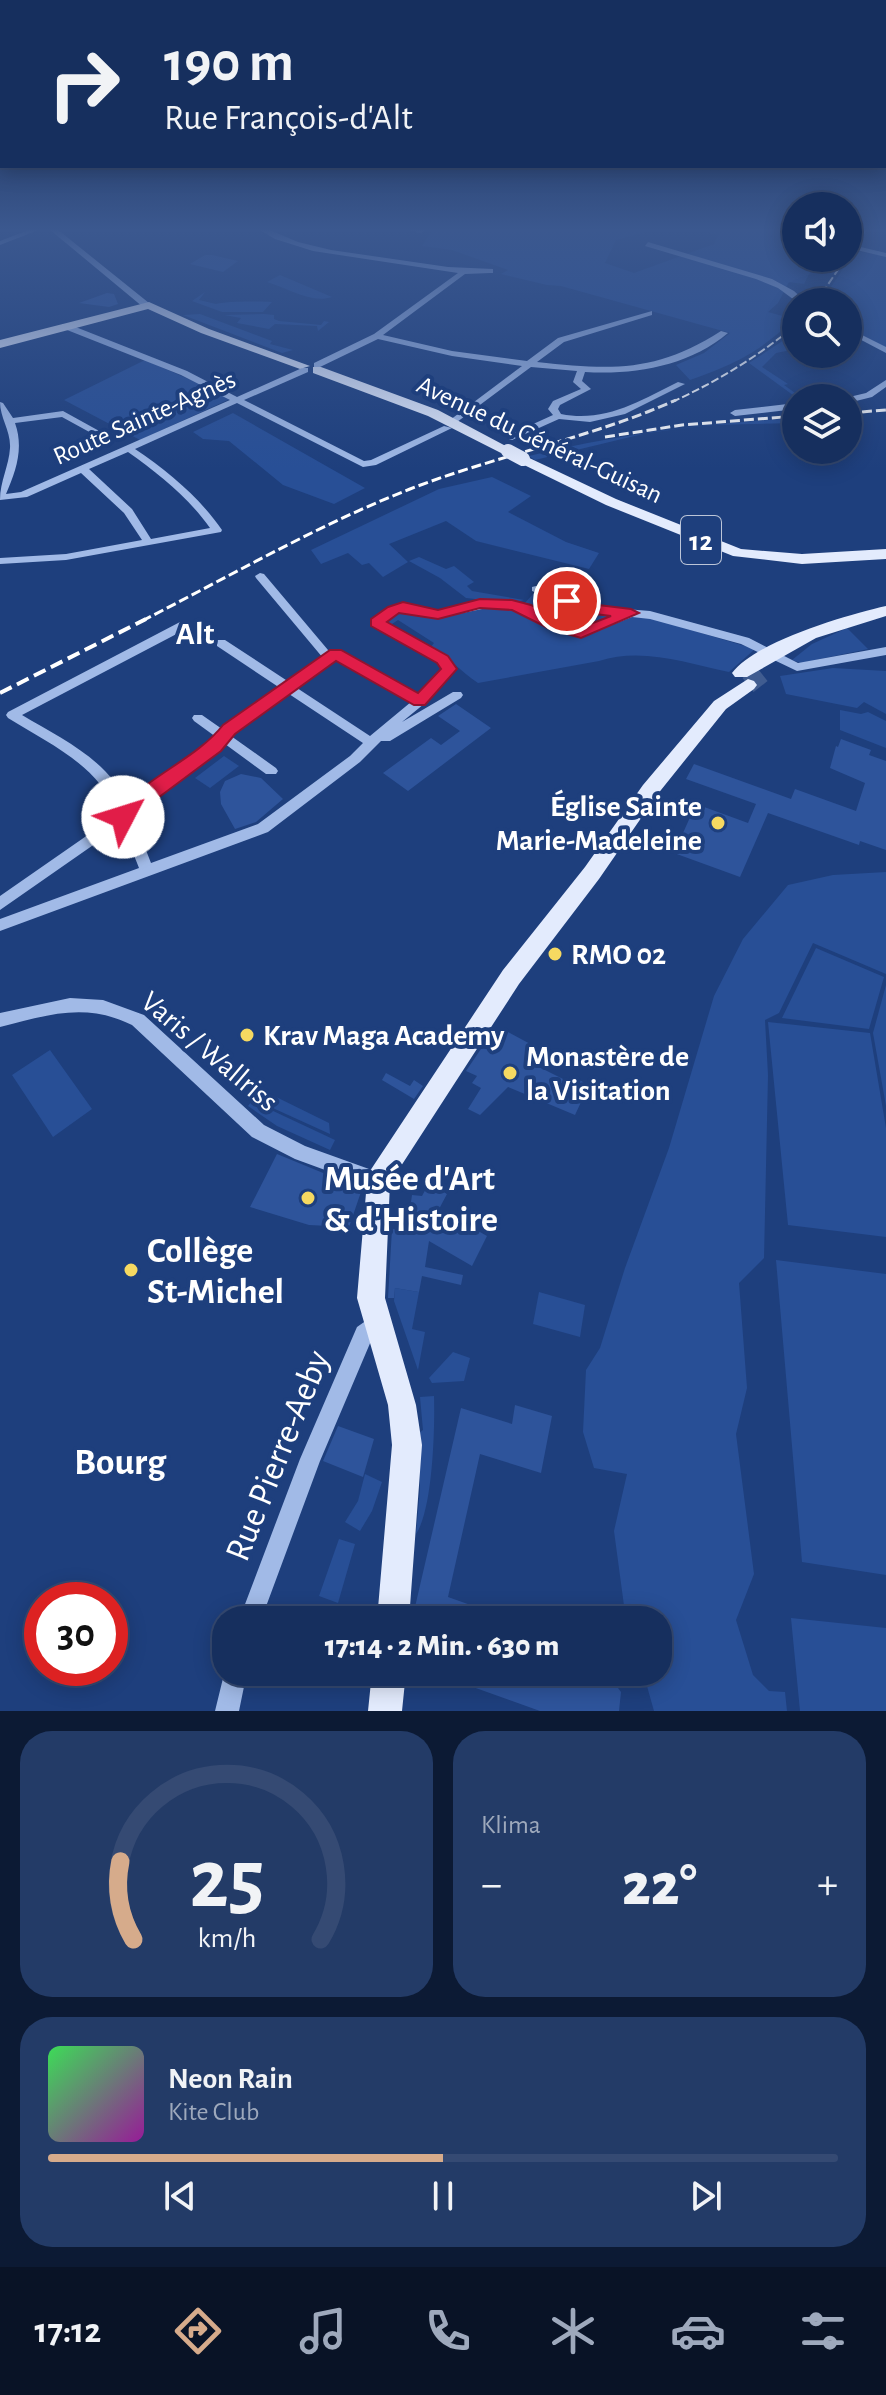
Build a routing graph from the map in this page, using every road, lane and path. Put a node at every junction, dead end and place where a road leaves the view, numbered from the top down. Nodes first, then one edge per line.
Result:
1 (131, 309) edge
2 (155, 309) edge
3 (414, 309) edge
4 (649, 313) dead end
5 (65, 326) junction
6 (724, 333) dead end
7 (377, 336) junction
8 (862, 337) edge
9 (0, 344) edge
10 (886, 350) edge
11 (529, 364) junction
12 (311, 368) junction
13 (582, 369) junction
14 (886, 383) edge
15 (681, 384) dead end
16 (862, 397) edge
17 (238, 400) junction
18 (0, 405) edge
19 (782, 408) edge
20 (735, 413) dead end
21 (558, 416) junction
22 (12, 421) junction
23 (450, 425) junction
24 (96, 432) dead end
25 (510, 444) junction
26 (128, 448) junction
27 (83, 469) junction
28 (4, 480) edge
29 (0, 496) edge
30 (148, 542) junction
31 (886, 554) edge
32 (0, 561) edge
33 (260, 576) dead end
34 (536, 589) dead end
35 (886, 611) edge
36 (631, 613) junction
37 (184, 625) dead end
38 (221, 643) dead end
39 (886, 651) edge
40 (774, 655) junction
41 (331, 658) junction
42 (289, 689) junction
43 (457, 695) dead end
44 (419, 701) junction
45 (198, 718) dead end
46 (224, 736) junction
47 (373, 743) junction
48 (271, 771) dead end
49 (123, 817) junction
50 (147, 870) junction
51 (0, 904) edge
52 (0, 925) edge
53 (0, 1020) edge
54 (377, 1180) junction
55 (377, 1323) junction
56 (255, 1606) edge
57 (394, 1606) edge
58 (232, 1686) edge
59 (388, 1686) edge
60 (227, 1711) edge
61 (385, 1711) edge

1 - 5 main road
2 - 12 main road, Avenue du Général-Guisan / 12
3 - 7 street, Route Sainte-Agnès
4 - 11 street
5 - 9 main road
5 - 17 street
6 - 13 street
7 - 11 street
7 - 12 street, Route Sainte-Agnès
8 - 10 street
11 - 13 street
11 - 23 street
12 - 17 street, Route Sainte-Agnès
12 - 23 main road, Avenue du Général-Guisan / 12
13 - 21 street
14 - 16 street
15 - 21 street
17 - 23 street
17 - 26 street, Route Sainte-Agnès
18 - 22 street
19 - 20 street
21 - 25 street
22 - 24 street
22 - 28 street
23 - 25 main road, Avenue du Général-Guisan / 12
25 - 31 main road, Avenue du Général-Guisan / 12, bridge
26 - 27 street, Route Sainte-Agnès
26 - 30 street
27 - 29 street, Route Sainte-Agnès
27 - 30 street
28 - 29 street
30 - 32 street
33 - 41 street
34 - 36 street
35 - 40 main road
36 - 40 street
36 - 44 street
37 - 49 street
38 - 42 street
39 - 40 street
40 - 54 main road
41 - 42 street
41 - 44 street
42 - 46 street
42 - 47 street
43 - 47 street
44 - 47 street
45 - 46 street
46 - 48 street
46 - 49 street
47 - 50 street
49 - 50 street
49 - 51 street
50 - 52 street
53 - 54 street, Varis / Wallriss
54 - 55 main road
55 - 56 street, Rue Pierre-Aeby
55 - 57 main road
58 - 60 street
59 - 61 main road

